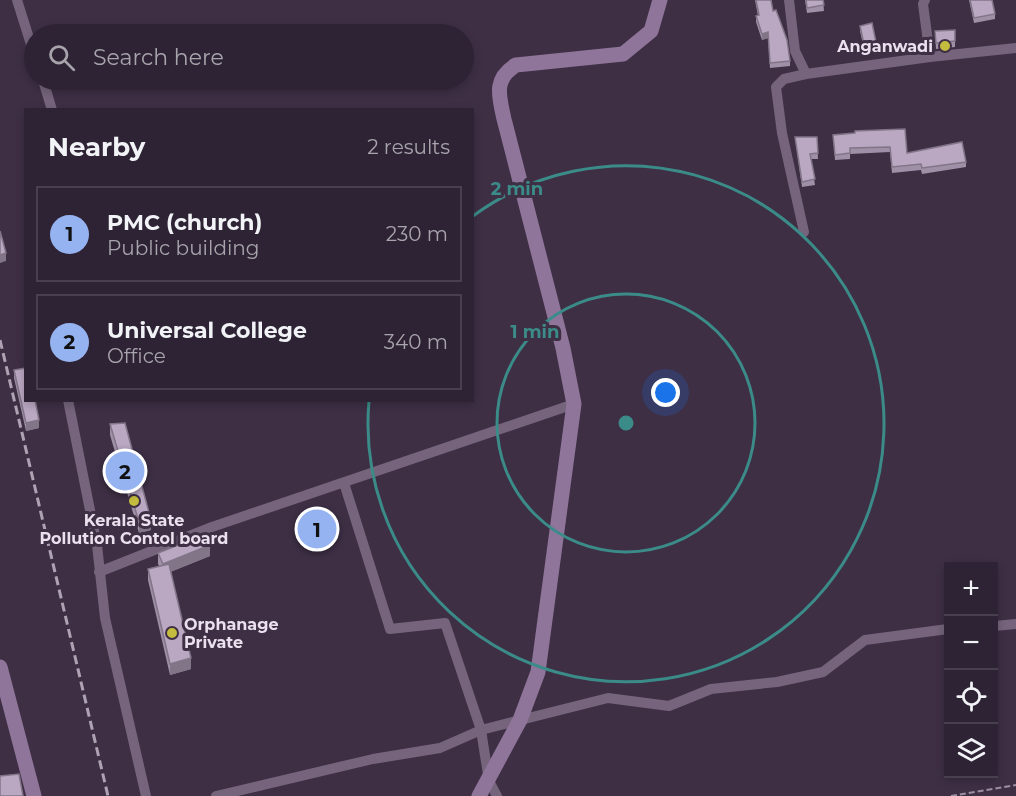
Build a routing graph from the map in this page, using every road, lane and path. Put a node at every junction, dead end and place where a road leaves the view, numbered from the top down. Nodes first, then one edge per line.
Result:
1 (17, 0) edge
2 (660, 0) edge
3 (789, 0) edge
4 (925, 0) edge
5 (25, 24) edge
6 (1016, 48) edge
7 (930, 57) junction
8 (806, 74) junction
9 (46, 90) edge
10 (51, 108) edge
11 (804, 232) dead end
12 (68, 402) edge
13 (574, 404) junction
14 (344, 483) junction
15 (99, 572) junction
16 (1016, 624) edge
17 (998, 626) edge
18 (944, 630) edge
19 (0, 667) edge
20 (520, 720) junction
21 (481, 730) junction
22 (489, 781) junction
23 (1016, 785) edge
24 (34, 796) edge
25 (146, 796) edge
26 (216, 796) edge
27 (479, 796) edge
28 (497, 796) edge
29 (951, 796) edge

1 - 5 street
2 - 13 main road
3 - 8 street
4 - 7 street
6 - 7 street
7 - 8 street
8 - 11 street
9 - 10 street
12 - 15 street
13 - 14 street
13 - 20 main road
14 - 15 street
14 - 21 street
15 - 25 street
16 - 17 street
18 - 20 street
19 - 24 main road
20 - 21 street
20 - 22 main road
21 - 22 street
21 - 26 street
22 - 27 main road
22 - 28 street
23 - 29 path

